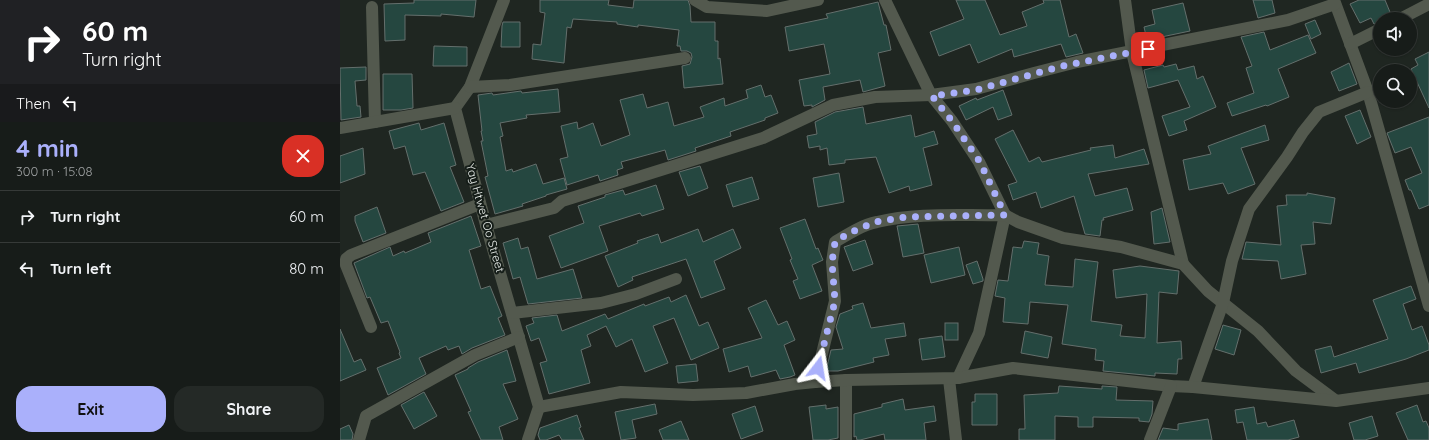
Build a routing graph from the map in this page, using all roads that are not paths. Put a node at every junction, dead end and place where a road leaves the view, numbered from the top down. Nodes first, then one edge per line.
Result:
1 (504, 0) edge
2 (695, 0) edge
3 (818, 0) edge
4 (885, 0) edge
5 (1125, 0) edge
6 (1335, 2) edge
7 (1429, 4) edge
8 (372, 7) dead end
9 (1414, 12) edge
10 (1373, 32) edge
11 (1350, 44) junction
12 (1132, 52) junction
13 (685, 58) dead end
14 (470, 87) junction
15 (1368, 92) junction
16 (932, 96) junction
17 (456, 108) junction
18 (375, 122) junction
19 (340, 128) edge
20 (480, 204) junction
21 (1005, 215) junction
22 (486, 225) junction
23 (1183, 264) junction
24 (676, 279) dead end
25 (1223, 303) junction
26 (1429, 306) edge
27 (512, 313) junction
28 (371, 327) dead end
29 (519, 337) junction
30 (953, 378) junction
31 (846, 380) junction
32 (815, 382) junction
33 (1171, 386) junction
34 (1193, 386) junction
35 (1429, 388) edge
36 (1336, 401) junction
37 (539, 407) junction
38 (358, 440) edge
39 (528, 440) edge
40 (846, 440) edge
41 (956, 440) edge
42 (1150, 440) edge

1 - 14 street
2 - 3 street
4 - 16 street
5 - 12 street
6 - 11 street
6 - 12 street
7 - 9 street
8 - 18 street
10 - 11 street
11 - 15 street
12 - 16 street
12 - 23 street
13 - 14 street
14 - 17 street
15 - 25 street
15 - 26 street
16 - 21 street
16 - 22 street
17 - 18 street
17 - 20 street, Yay Htwet Oo Street
18 - 19 street
20 - 22 street, Yay Htwet Oo Street
20 - 28 street
21 - 23 street
21 - 30 street
21 - 32 street
22 - 27 street, Yay Htwet Oo Street
23 - 25 street
24 - 27 street
25 - 34 street
25 - 36 street
27 - 29 street, Yay Htwet Oo Street
29 - 37 street, Yay Htwet Oo Street
29 - 38 street
30 - 31 street
30 - 33 street
30 - 41 street
31 - 32 street
31 - 40 street
32 - 37 street
33 - 34 street
33 - 42 street
34 - 36 street
35 - 36 street
37 - 39 street

